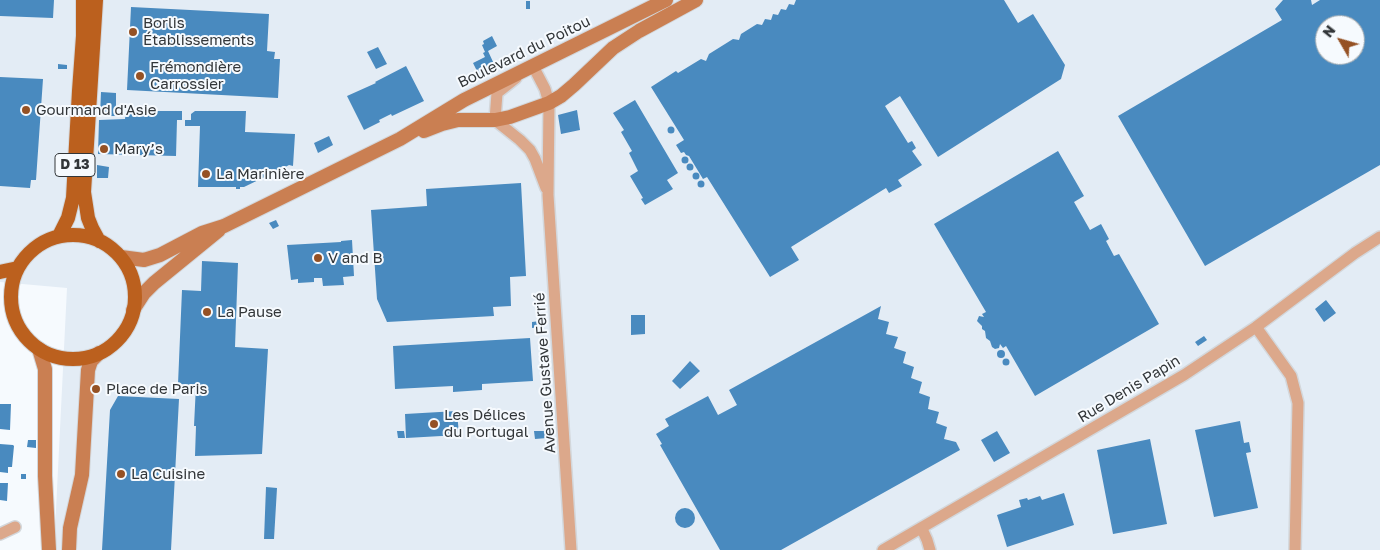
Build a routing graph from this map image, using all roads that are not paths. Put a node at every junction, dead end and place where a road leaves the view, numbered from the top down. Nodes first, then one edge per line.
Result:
1 (83, 0) edge
2 (96, 0) edge
3 (666, 0) edge
4 (696, 0) edge
5 (527, 69) junction
6 (549, 103) junction
7 (495, 120) junction
8 (400, 139) junction
9 (548, 194) junction
10 (224, 226) junction
11 (60, 236) junction
12 (1380, 237) edge
13 (99, 241) junction
14 (121, 258) junction
15 (18, 268) junction
16 (0, 272) edge
17 (6, 302) edge
18 (134, 310) junction
19 (1256, 327) junction
20 (39, 349) junction
21 (99, 353) junction
22 (15, 527) dead end
23 (922, 528) junction
24 (0, 534) edge
25 (49, 550) edge
26 (69, 550) edge
27 (571, 550) edge
28 (883, 550) edge
29 (930, 550) edge
30 (1296, 550) edge

1 - 11 main road, D 13
2 - 13 main road, D 13
3 - 5 main road, Boulevard du Poitou
4 - 6 main road, Boulevard du Poitou
5 - 6 street
5 - 7 street
5 - 8 main road, Boulevard du Poitou
6 - 7 main road, Boulevard du Poitou
6 - 9 street, Avenue Gustave Ferrié
7 - 8 main road, Boulevard du Poitou
7 - 9 street, Avenue Gustave Ferrié
8 - 10 main road, Boulevard du Poitou
9 - 27 street, Avenue Gustave Ferrié
10 - 14 main road, Boulevard du Poitou
10 - 18 main road, Boulevard du Poitou
11 - 13 main road
11 - 15 main road
12 - 19 street, Rue Denis Papin
13 - 14 main road
14 - 18 main road
15 - 16 main road
15 - 17 main road
17 - 20 main road
18 - 21 main road
19 - 23 street, Rue Denis Papin
19 - 30 street
20 - 21 main road
20 - 25 main road
21 - 26 main road
22 - 24 street
23 - 28 street, Rue Denis Papin
23 - 29 street

